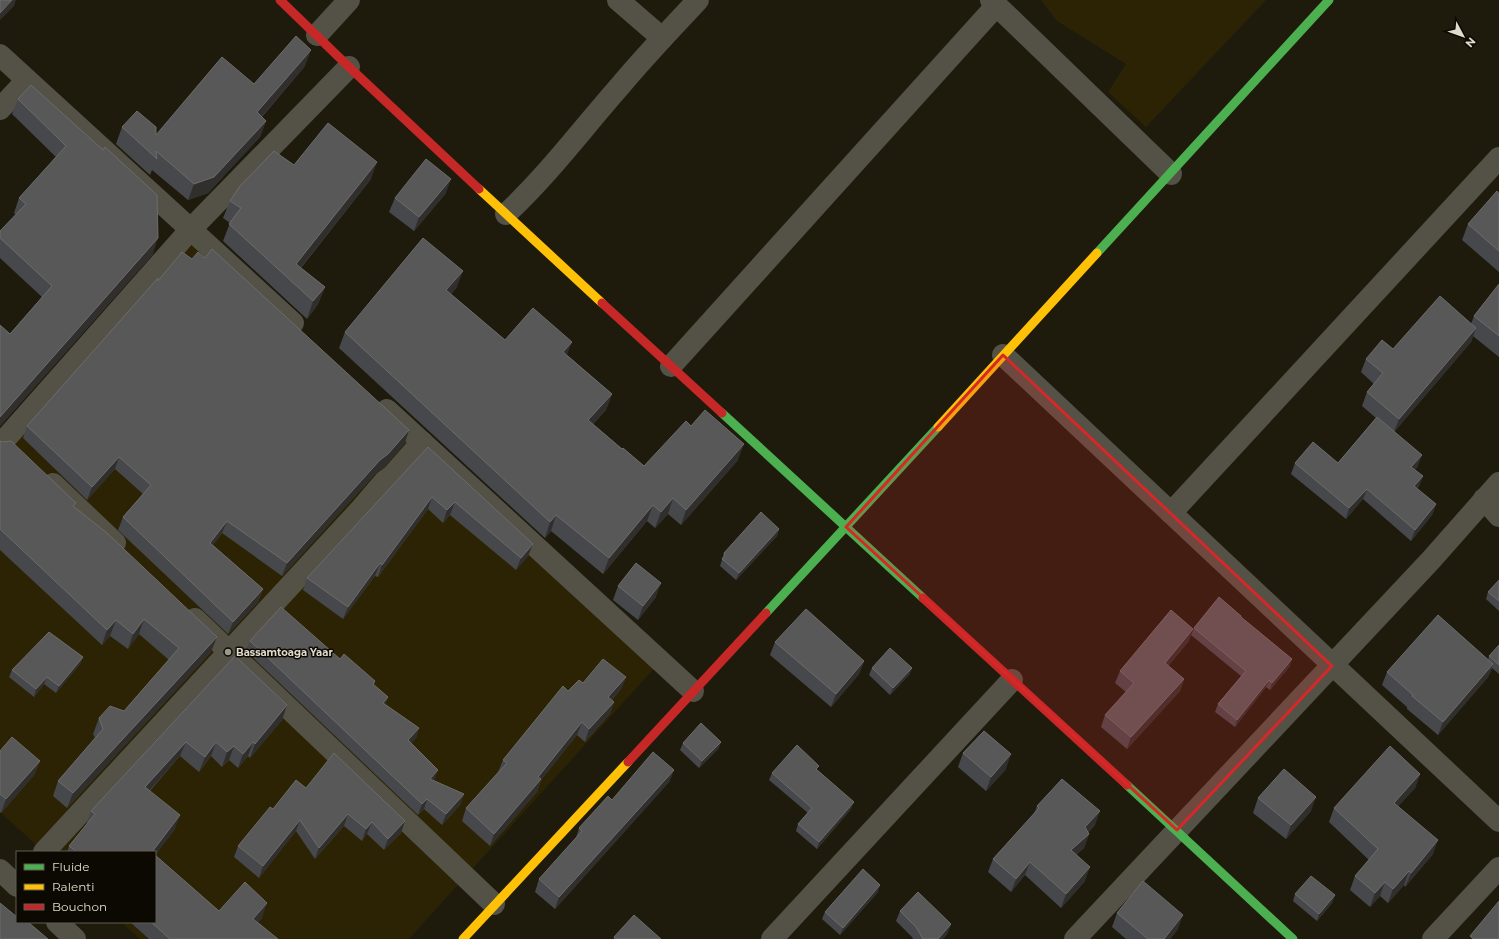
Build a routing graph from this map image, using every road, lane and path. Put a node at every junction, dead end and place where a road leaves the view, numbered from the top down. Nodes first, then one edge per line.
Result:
1 (280, 0) edge
2 (349, 0) edge
3 (618, 0) edge
4 (698, 0) edge
5 (1329, 0) edge
6 (994, 2) edge
7 (317, 35) junction
8 (662, 38) junction
9 (0, 55) edge
10 (349, 68) junction
11 (27, 80) junction
12 (0, 109) edge
13 (1499, 158) edge
14 (1171, 174) junction
15 (506, 214) junction
16 (191, 229) junction
17 (308, 337) edge
18 (1003, 355) junction
19 (671, 366) junction
20 (371, 396) edge
21 (422, 442) junction
22 (7, 445) edge
23 (40, 471) edge
24 (1499, 483) edge
25 (1484, 499) junction
26 (1171, 513) junction
27 (1499, 516) edge
28 (846, 527) junction
29 (131, 558) edge
30 (182, 607) edge
31 (228, 652) junction
32 (1332, 666) junction
33 (1012, 680) junction
34 (693, 691) junction
35 (1499, 821) edge
36 (1177, 830) junction
37 (45, 851) edge
38 (1499, 868) edge
39 (494, 904) junction
40 (58, 923) edge
41 (75, 939) edge
42 (463, 939) edge
43 (772, 939) edge
44 (1075, 939) edge
45 (1293, 939) edge
46 (1432, 939) edge

1 - 7 street
2 - 7 street
3 - 8 street
4 - 8 street
5 - 14 street
6 - 14 street
6 - 19 street
7 - 10 street
8 - 15 street
9 - 11 street
10 - 15 street
10 - 16 street
11 - 12 street
11 - 16 street
13 - 26 street
14 - 18 street
15 - 19 street
16 - 17 street
16 - 22 street
18 - 26 street
18 - 28 street
19 - 28 street
20 - 21 street
21 - 31 street
21 - 34 street
23 - 29 street
24 - 25 street
25 - 27 street
25 - 32 street
26 - 32 street
28 - 33 street
28 - 34 street
30 - 31 street
31 - 37 street
31 - 39 street
32 - 35 street
32 - 36 street
33 - 36 street
33 - 43 street
34 - 39 street
36 - 44 street
36 - 45 street
38 - 46 street
39 - 42 street
40 - 41 street

